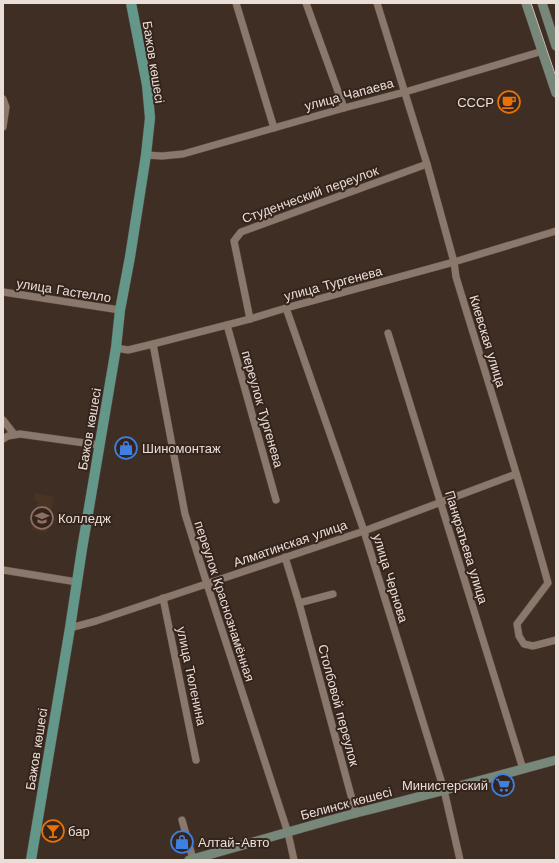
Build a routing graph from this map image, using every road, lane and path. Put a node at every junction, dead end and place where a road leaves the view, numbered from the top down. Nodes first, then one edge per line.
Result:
1 (131, 3) edge
2 (236, 3) edge
3 (306, 3) edge
4 (378, 3) edge
5 (526, 3) edge
6 (542, 3) edge
7 (556, 46) edge
8 (543, 50) junction
9 (405, 92) junction
10 (556, 93) edge
11 (3, 98) edge
12 (344, 108) junction
13 (3, 127) edge
14 (274, 128) junction
15 (146, 155) junction
16 (427, 164) junction
17 (556, 232) edge
18 (454, 262) junction
19 (3, 292) edge
20 (286, 308) junction
21 (120, 310) junction
22 (250, 319) junction
23 (227, 325) junction
24 (388, 333) dead end
25 (153, 344) junction
26 (116, 348) junction
27 (3, 420) edge
28 (14, 434) junction
29 (3, 439) edge
30 (99, 445) junction
31 (516, 474) junction
32 (276, 500) dead end
33 (441, 502) junction
34 (364, 531) junction
35 (285, 557) junction
36 (3, 570) edge
37 (77, 582) junction
38 (206, 584) junction
39 (333, 594) dead end
40 (163, 598) junction
41 (299, 603) junction
42 (70, 628) junction
43 (556, 640) edge
44 (196, 760) dead end
45 (556, 760) edge
46 (523, 769) junction
47 (444, 790) junction
48 (356, 814) junction
49 (182, 820) dead end
50 (288, 833) junction
51 (191, 859) edge
52 (34, 860) edge
53 (294, 860) edge
54 (460, 860) edge

1 - 15 main road, Бажов көшесі
2 - 14 street
3 - 12 street
4 - 9 street, Киевская улица
5 - 8 main road
6 - 7 main road
7 - 8 main road, улица Чапаева
8 - 9 street, улица Чапаева
8 - 10 main road
9 - 12 street, улица Чапаева
9 - 16 street, Киевская улица
11 - 13 street
12 - 14 street, улица Чапаева
14 - 15 street, улица Чапаева
15 - 21 main road, Бажов көшесі
16 - 18 street, Киевская улица
16 - 22 street, Студенческий переулок
17 - 18 street, улица Тургенева
18 - 20 street, улица Тургенева
18 - 31 street, Киевская улица
19 - 21 street, улица Гастелло
20 - 22 street, улица Тургенева
20 - 34 street, улица Чернова
21 - 26 main road, Бажов көшесі
22 - 23 street, улица Тургенева
23 - 25 street, улица Тургенева
23 - 32 street, переулок Тургенева
24 - 33 street, Панкратьева улица
25 - 26 street, улица Тургенева
25 - 38 street, переулок Краснознамённая
26 - 30 main road, Бажов көшесі
27 - 28 street
28 - 29 street
28 - 30 street
30 - 37 main road, Бажов көшесі
31 - 33 street, Алматинская улица
31 - 43 street, Киевская улица
33 - 34 street, Алматинская улица
33 - 46 street, Панкратьева улица
34 - 35 street, Алматинская улица
34 - 47 street, улица Чернова
35 - 38 street, Алматинская улица
35 - 41 street, Столбовой переулок
36 - 37 street
37 - 42 main road, Бажов көшесі
38 - 40 street, Алматинская улица
38 - 50 street, переулок Краснознамённая
39 - 41 street
40 - 42 street, Алматинская улица
40 - 44 street, улица Тюленина
41 - 48 street, Столбовой переулок
42 - 52 main road, Бажов көшесі
45 - 46 main road, Белинск көшесі
46 - 47 main road, Белинск көшесі
47 - 48 main road, Белинск көшесі
47 - 54 street, улица Чернова
48 - 50 main road, Белинск көшесі
49 - 51 street
50 - 51 main road, Белинск көшесі
50 - 53 street, переулок Краснознамённая

